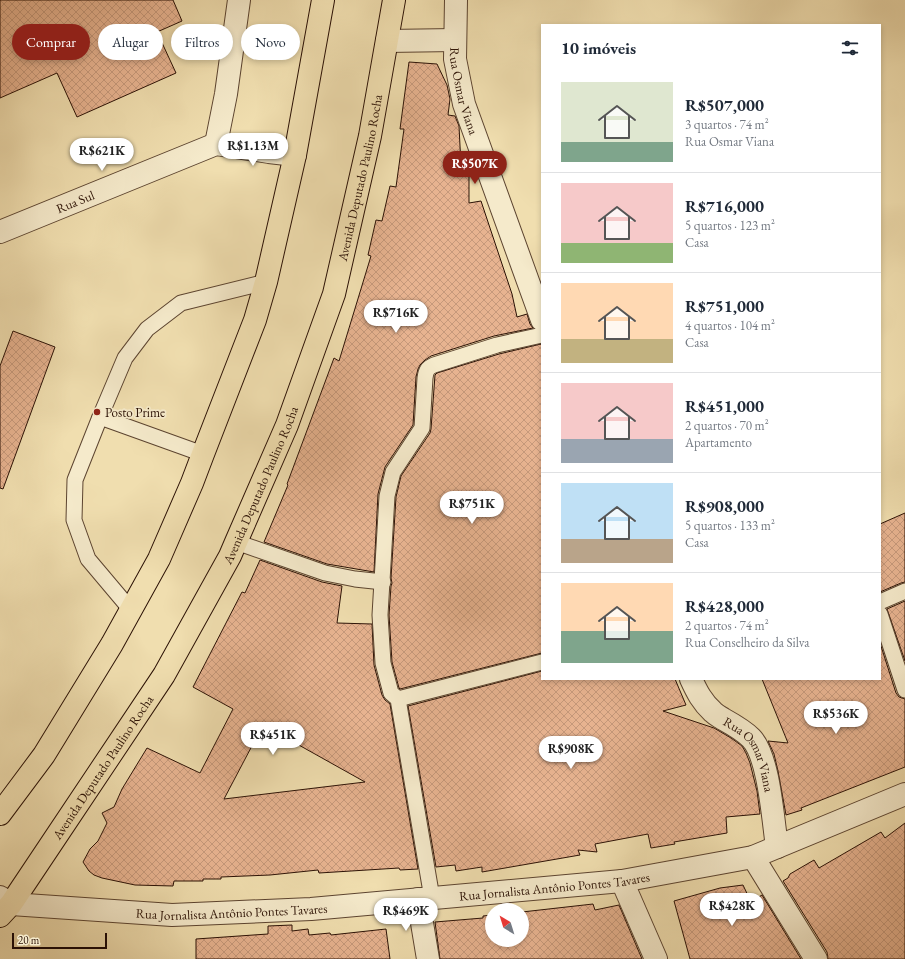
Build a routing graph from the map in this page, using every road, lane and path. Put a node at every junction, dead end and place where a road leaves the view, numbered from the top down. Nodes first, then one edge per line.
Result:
1 (240, 0) edge
2 (323, 0) edge
3 (394, 0) edge
4 (456, 0) edge
5 (455, 40) junction
6 (387, 41) junction
7 (216, 144) junction
8 (294, 155) junction
9 (0, 232) edge
10 (266, 282) junction
11 (541, 317) edge
12 (541, 335) edge
13 (100, 417) junction
14 (204, 454) junction
15 (236, 542) junction
16 (382, 582) junction
17 (905, 591) edge
18 (881, 602) edge
19 (131, 610) junction
20 (881, 617) edge
21 (541, 662) edge
22 (691, 680) edge
23 (905, 690) edge
24 (398, 699) junction
25 (905, 794) edge
26 (0, 814) edge
27 (777, 847) junction
28 (753, 857) junction
29 (622, 881) junction
30 (425, 898) junction
31 (4, 906) edge
32 (428, 959) edge
33 (656, 959) edge
34 (816, 959) edge

1 - 7 street
2 - 8 main road
3 - 6 main road, Avenida Deputado Paulino Rocha
4 - 5 street, Rua Osmar Viana
5 - 6 street, Rua Osmar Viana
5 - 11 street, Rua Osmar Viana
6 - 15 main road, Avenida Deputado Paulino Rocha
7 - 8 street
7 - 9 street, Rua Sul
8 - 10 main road
10 - 13 lane
10 - 14 main road
12 - 16 lane
13 - 14 lane
13 - 19 lane
14 - 19 main road
15 - 16 lane
15 - 31 main road, Avenida Deputado Paulino Rocha
16 - 24 lane
17 - 18 lane
19 - 26 main road
20 - 23 lane
21 - 24 lane
22 - 27 street, Rua Osmar Viana
24 - 30 lane
25 - 27 street, Rua Jornalista Antônio Pontes Tavares
27 - 28 street, Rua Jornalista Antônio Pontes Tavares
28 - 29 street, Rua Jornalista Antônio Pontes Tavares
28 - 34 street
29 - 30 street, Rua Jornalista Antônio Pontes Tavares
29 - 33 street
30 - 31 street, Rua Jornalista Antônio Pontes Tavares
30 - 32 street

